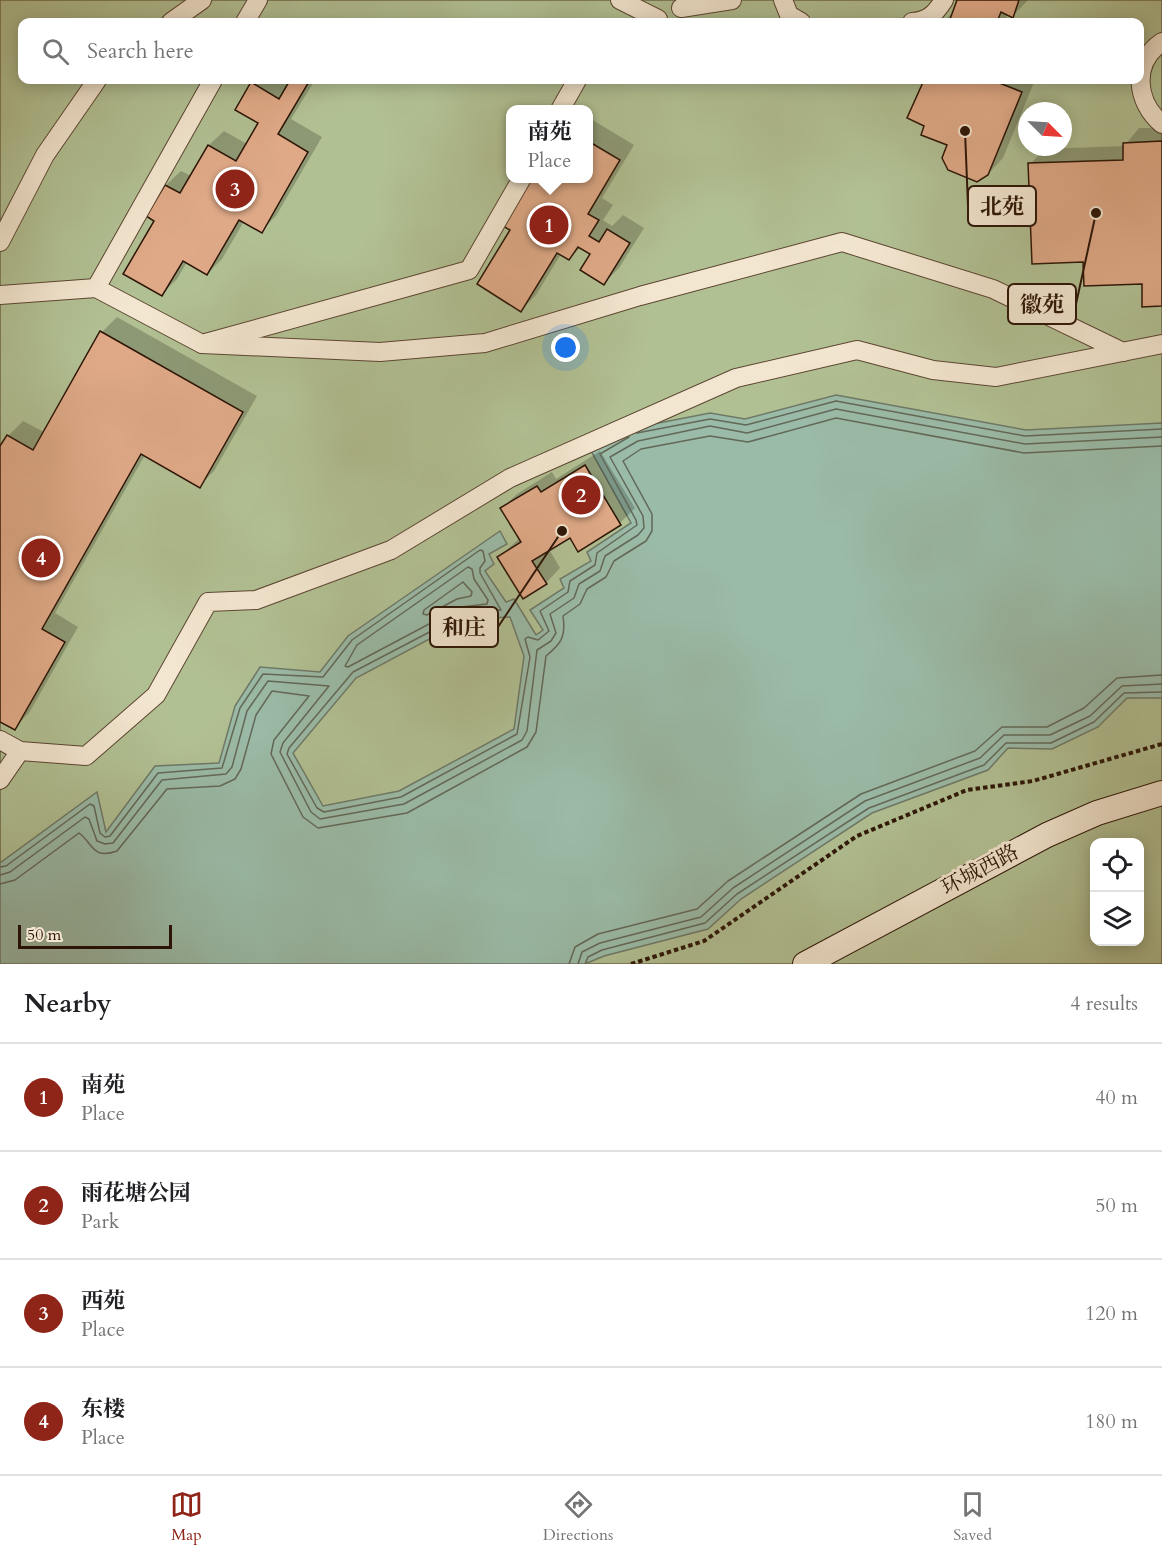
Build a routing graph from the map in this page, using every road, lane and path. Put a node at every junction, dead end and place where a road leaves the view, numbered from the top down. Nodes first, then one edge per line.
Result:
1 (202, 0) edge
2 (258, 0) edge
3 (620, 0) edge
4 (732, 0) edge
5 (783, 0) edge
6 (944, 0) edge
7 (685, 4) edge
8 (177, 18) edge
9 (247, 18) edge
10 (650, 18) edge
11 (660, 18) edge
12 (794, 18) edge
13 (928, 18) edge
14 (1162, 42) edge
15 (1144, 65) edge
16 (94, 84) edge
17 (211, 84) edge
18 (575, 84) edge
19 (1140, 84) edge
20 (563, 105) edge
21 (1162, 124) edge
22 (519, 183) edge
23 (0, 242) edge
24 (96, 288) junction
25 (0, 295) edge
26 (202, 344) junction
27 (1162, 344) edge
28 (1123, 352) junction
29 (0, 740) edge
30 (1162, 744) edge
31 (20, 751) junction
32 (0, 780) edge
33 (1162, 793) edge
34 (631, 964) edge
35 (805, 964) edge

1 - 8 street
2 - 9 street
3 - 10 street
4 - 7 street
5 - 12 street
6 - 13 street
7 - 11 street
14 - 15 street
16 - 23 street
17 - 24 street
18 - 20 street
19 - 21 street
22 - 26 street
24 - 25 street
24 - 26 street
26 - 28 street
27 - 28 street
28 - 31 street
29 - 31 street
30 - 34 path
31 - 32 street
33 - 35 street, 环城西路

